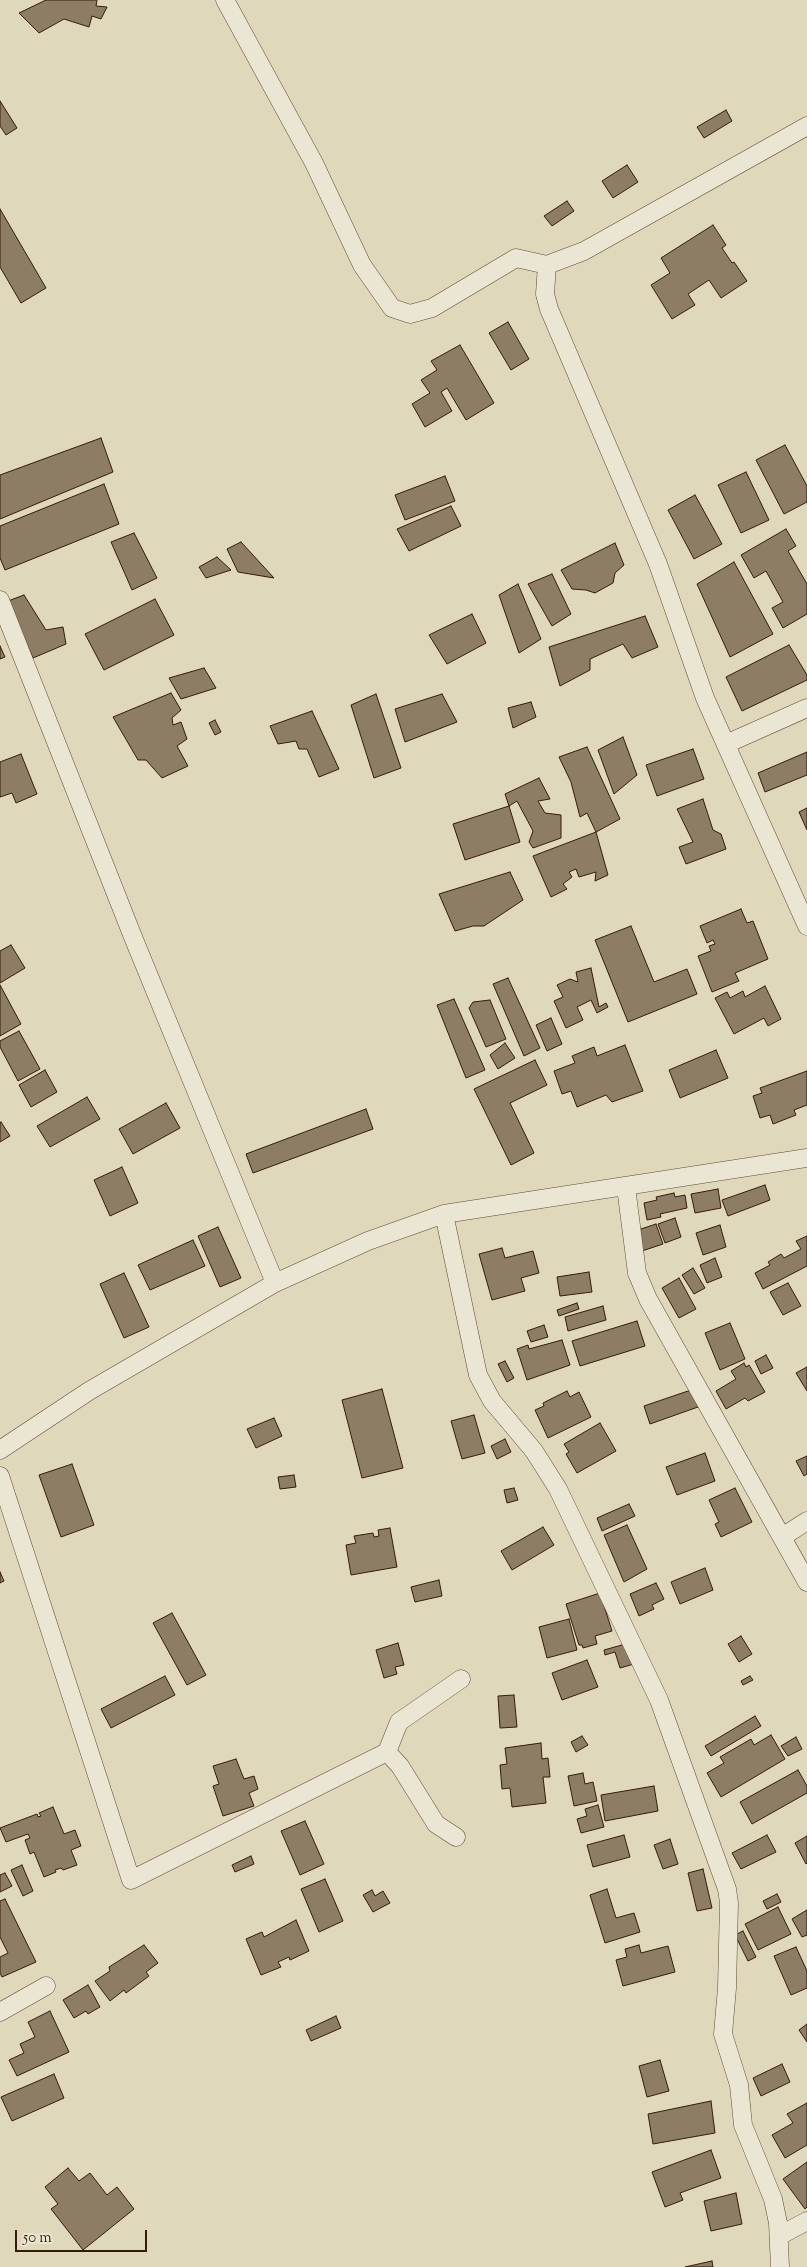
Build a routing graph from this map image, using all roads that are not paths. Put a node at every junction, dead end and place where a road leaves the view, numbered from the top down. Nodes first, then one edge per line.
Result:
1 (225, 0) edge
2 (807, 126) edge
3 (547, 265) junction
4 (0, 600) edge
5 (807, 708) edge
6 (726, 744) junction
7 (807, 926) edge
8 (807, 1158) edge
9 (626, 1187) junction
10 (444, 1214) junction
11 (275, 1284) junction
12 (0, 1450) edge
13 (0, 1476) edge
14 (807, 1521) edge
15 (782, 1537) junction
16 (807, 1582) edge
17 (461, 1679) dead end
18 (388, 1752) junction
19 (456, 1836) dead end
20 (46, 1986) dead end
21 (0, 2012) edge
22 (807, 2221) edge
23 (778, 2236) junction
24 (780, 2267) edge

1 - 3 street
2 - 3 street
3 - 6 street
4 - 11 street
5 - 6 street
6 - 7 street
8 - 9 street
9 - 10 street
9 - 15 street
10 - 11 street
10 - 23 street
11 - 12 street
13 - 18 street
14 - 15 street
15 - 16 street
17 - 18 street
18 - 19 street
20 - 21 street
22 - 23 street
23 - 24 street

